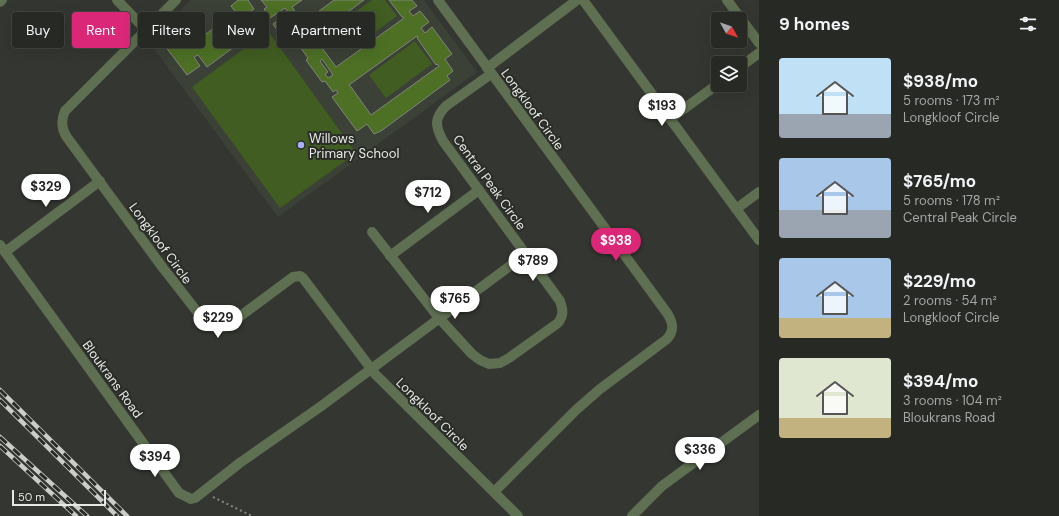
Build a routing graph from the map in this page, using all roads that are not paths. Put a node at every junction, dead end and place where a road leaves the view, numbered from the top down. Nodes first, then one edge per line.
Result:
1 (2, 0) edge
2 (118, 0) edge
3 (176, 0) edge
4 (438, 0) edge
5 (578, 0) edge
6 (583, 0) edge
7 (727, 0) edge
8 (0, 2) edge
9 (164, 12) edge
10 (138, 21) edge
11 (138, 38) edge
12 (759, 43) edge
13 (759, 53) edge
14 (747, 62) edge
15 (489, 71) junction
16 (711, 89) edge
17 (670, 119) junction
18 (100, 181) junction
19 (479, 190) junction
20 (759, 192) edge
21 (736, 209) junction
22 (372, 232) dead end
23 (759, 240) edge
24 (2, 249) edge
25 (526, 254) junction
26 (390, 256) junction
27 (439, 318) junction
28 (371, 369) junction
29 (759, 415) edge
30 (494, 492) junction
31 (518, 516) edge
32 (632, 516) edge

1 - 8 street
2 - 10 street
3 - 9 street, Longkloof Circle
4 - 15 street, Longkloof Circle
5 - 15 street
6 - 17 street
7 - 12 street
11 - 18 street, Longkloof Circle
13 - 14 street
15 - 19 street, Central Peak Circle
15 - 30 street, Longkloof Circle
16 - 17 street
17 - 21 street
18 - 24 street
18 - 28 street, Longkloof Circle
19 - 25 street, Central Peak Circle
19 - 26 street
20 - 21 street
21 - 23 street
22 - 26 street, Central Peak Circle
24 - 28 street, Bloukrans Road
25 - 27 street
25 - 27 street, Central Peak Circle
26 - 27 street, Central Peak Circle
27 - 28 street
28 - 30 street, Longkloof Circle
29 - 32 street
30 - 31 street, Longkloof Circle

